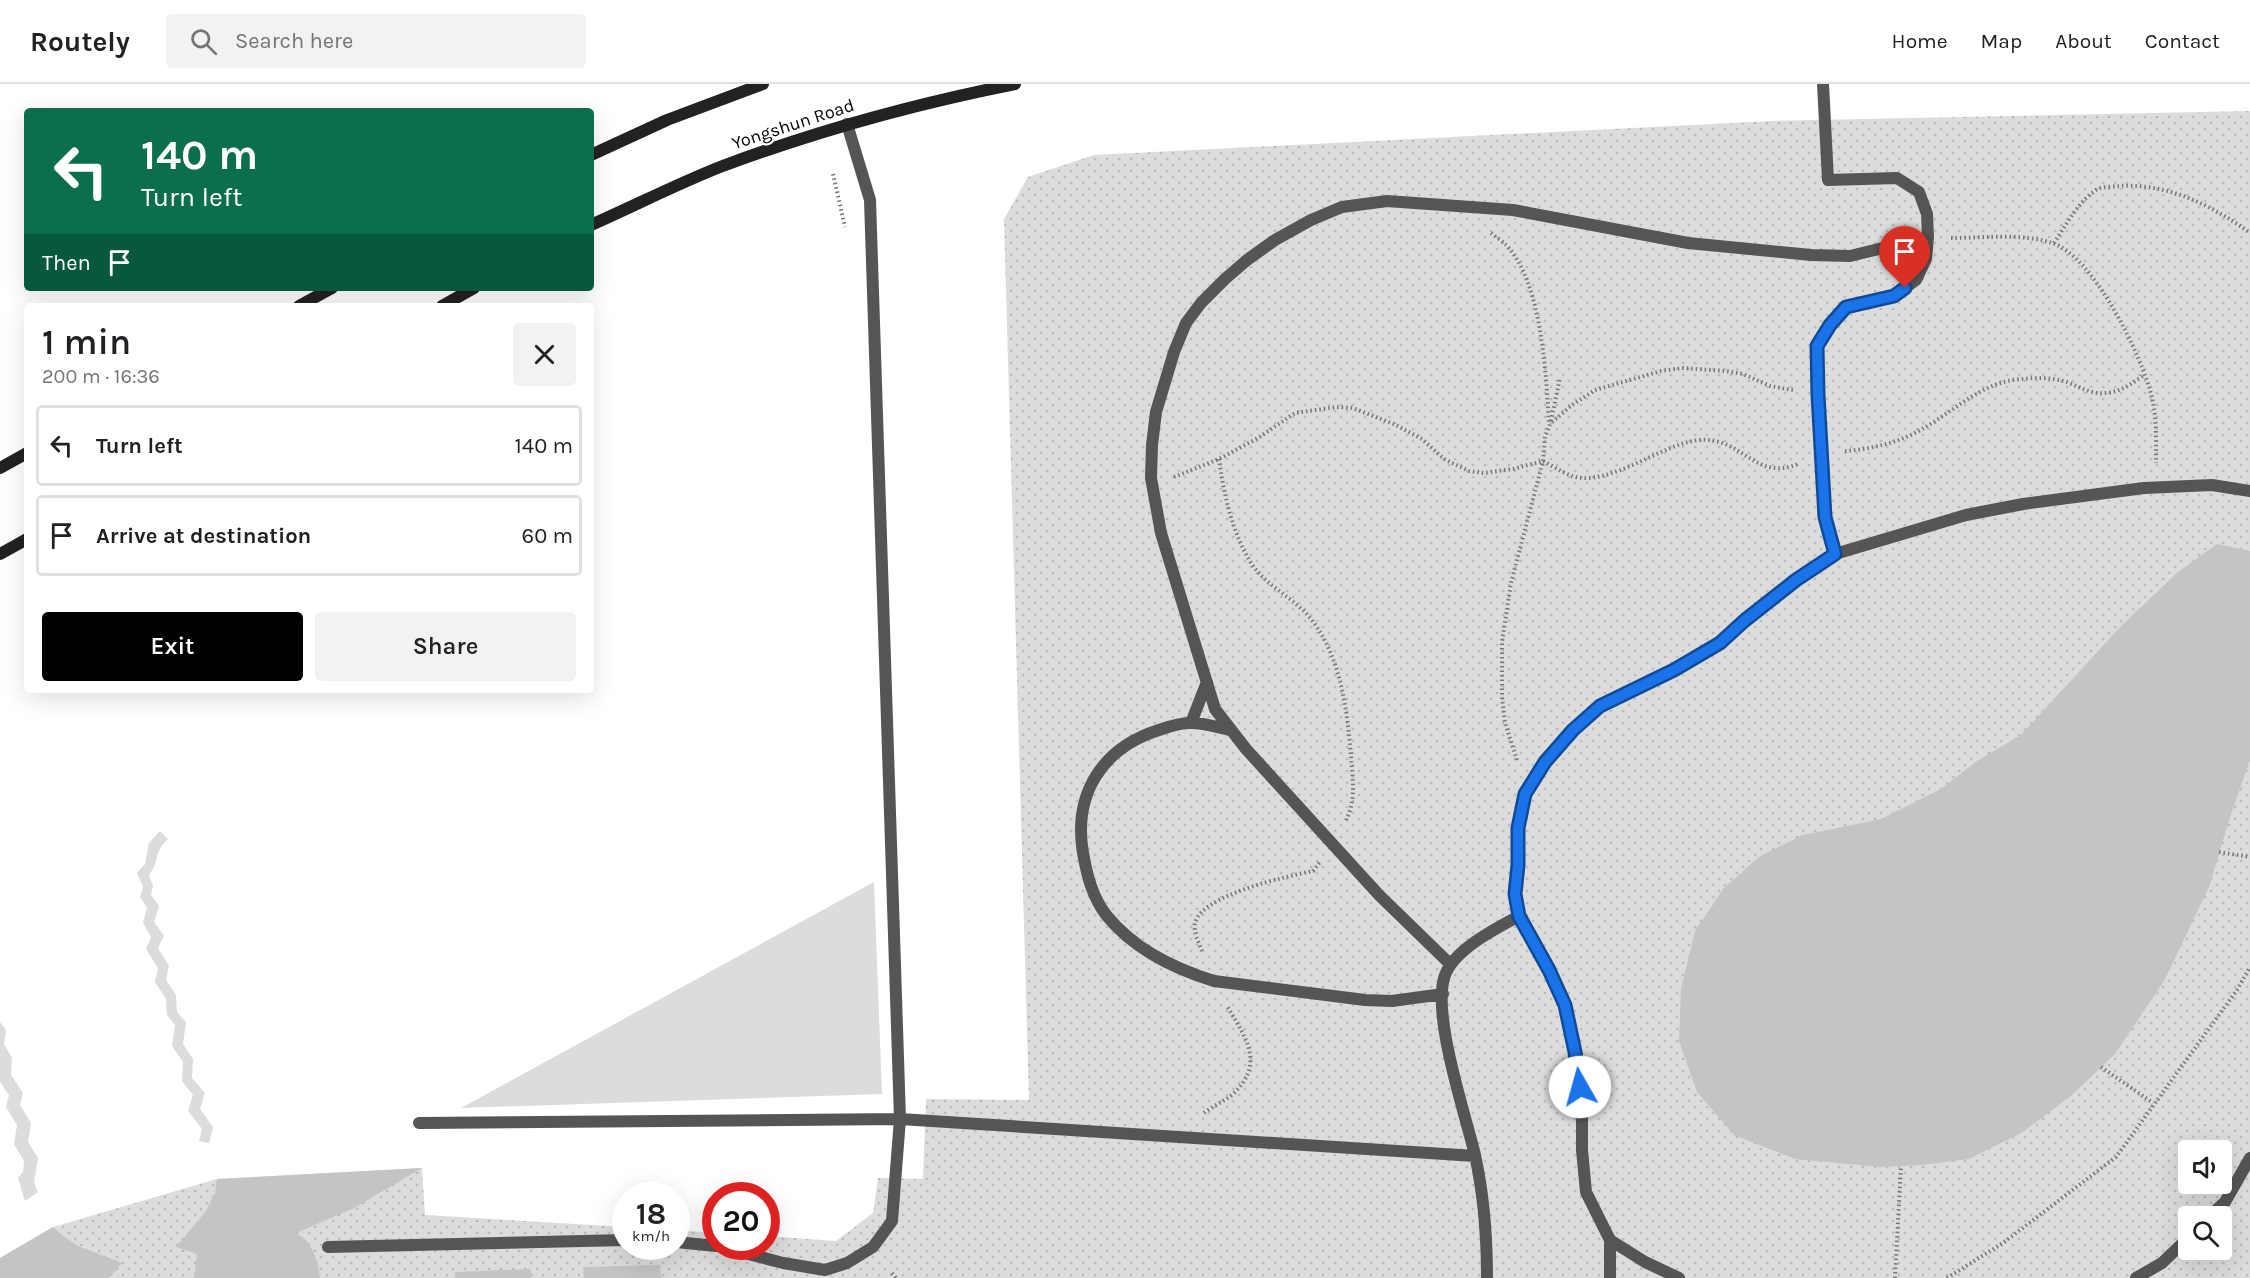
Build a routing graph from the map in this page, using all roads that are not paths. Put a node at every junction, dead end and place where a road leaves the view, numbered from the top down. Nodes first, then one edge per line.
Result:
1 (763, 84) edge
2 (1015, 84) edge
3 (1823, 84) edge
4 (847, 124) junction
5 (594, 154) edge
6 (594, 224) edge
7 (1928, 237) junction
8 (326, 291) edge
9 (469, 291) edge
10 (304, 303) edge
11 (447, 303) edge
12 (24, 455) edge
13 (0, 468) edge
14 (2250, 491) edge
15 (24, 541) edge
16 (0, 554) edge
17 (1835, 554) junction
18 (1207, 682) junction
19 (1191, 723) junction
20 (1230, 730) junction
21 (1519, 916) junction
22 (1450, 964) junction
23 (1443, 994) junction
24 (900, 1119) junction
25 (419, 1123) dead end
26 (1475, 1156) junction
27 (2250, 1158) edge
28 (2221, 1206) edge
29 (612, 1240) edge
30 (1610, 1240) junction
31 (328, 1247) dead end
32 (2178, 1248) edge
33 (771, 1260) edge
34 (1487, 1278) edge
35 (1610, 1278) edge
36 (1679, 1278) edge
37 (2136, 1278) edge

1 - 5 main road
2 - 4 main road, Yongshun Road
3 - 7 lane
4 - 6 main road, Yongshun Road
4 - 24 lane
7 - 17 lane
7 - 18 lane
8 - 10 main road
9 - 11 main road
12 - 13 main road
14 - 17 lane
15 - 16 main road
17 - 21 lane
18 - 19 lane
18 - 20 lane
19 - 20 lane
19 - 23 lane
20 - 22 lane
21 - 22 lane
21 - 30 lane
22 - 23 lane
23 - 26 lane
24 - 25 lane
24 - 26 lane
24 - 33 lane
26 - 34 lane
27 - 28 lane
29 - 31 lane
30 - 35 lane
30 - 36 lane
32 - 37 lane

